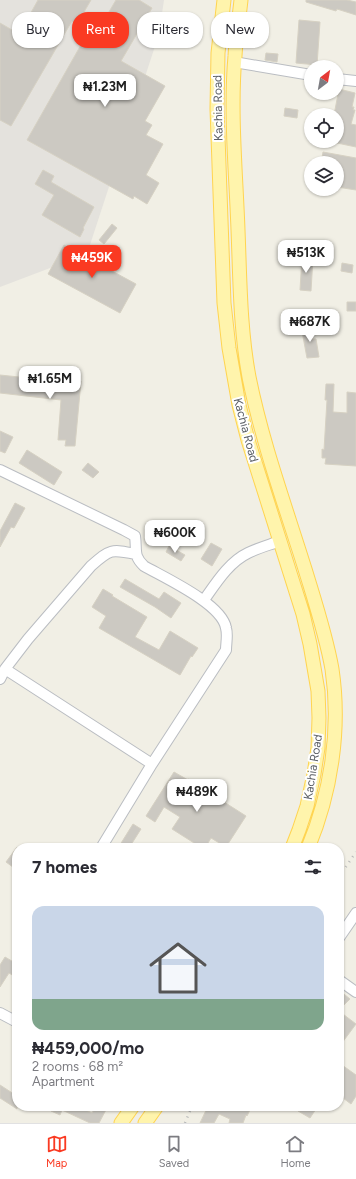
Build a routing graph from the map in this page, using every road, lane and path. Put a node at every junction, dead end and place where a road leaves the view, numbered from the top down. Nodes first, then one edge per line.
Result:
1 (224, 0) edge
2 (241, 0) edge
3 (234, 62) junction
4 (304, 74) edge
5 (344, 80) edge
6 (356, 82) edge
7 (0, 470) edge
8 (280, 541) junction
9 (136, 554) junction
10 (204, 600) junction
11 (5, 669) junction
12 (0, 679) edge
13 (152, 764) junction
14 (104, 843) edge
15 (294, 843) edge
16 (310, 843) edge
17 (356, 913) edge
18 (344, 931) edge
19 (344, 984) edge
20 (356, 992) edge
21 (0, 1013) edge
22 (12, 1019) edge
23 (129, 1111) edge
24 (153, 1111) edge
25 (121, 1123) edge
26 (145, 1123) edge

1 - 8 main road, Kachia Road
2 - 3 main road, Kachia Road
3 - 4 street
3 - 16 main road, Kachia Road
5 - 6 street
7 - 9 street
8 - 10 street
8 - 15 main road, Kachia Road
9 - 10 street
9 - 11 street
10 - 13 street
11 - 12 street
11 - 13 street
13 - 14 street
17 - 18 street
19 - 20 street
21 - 22 street
23 - 25 main road
24 - 26 main road

